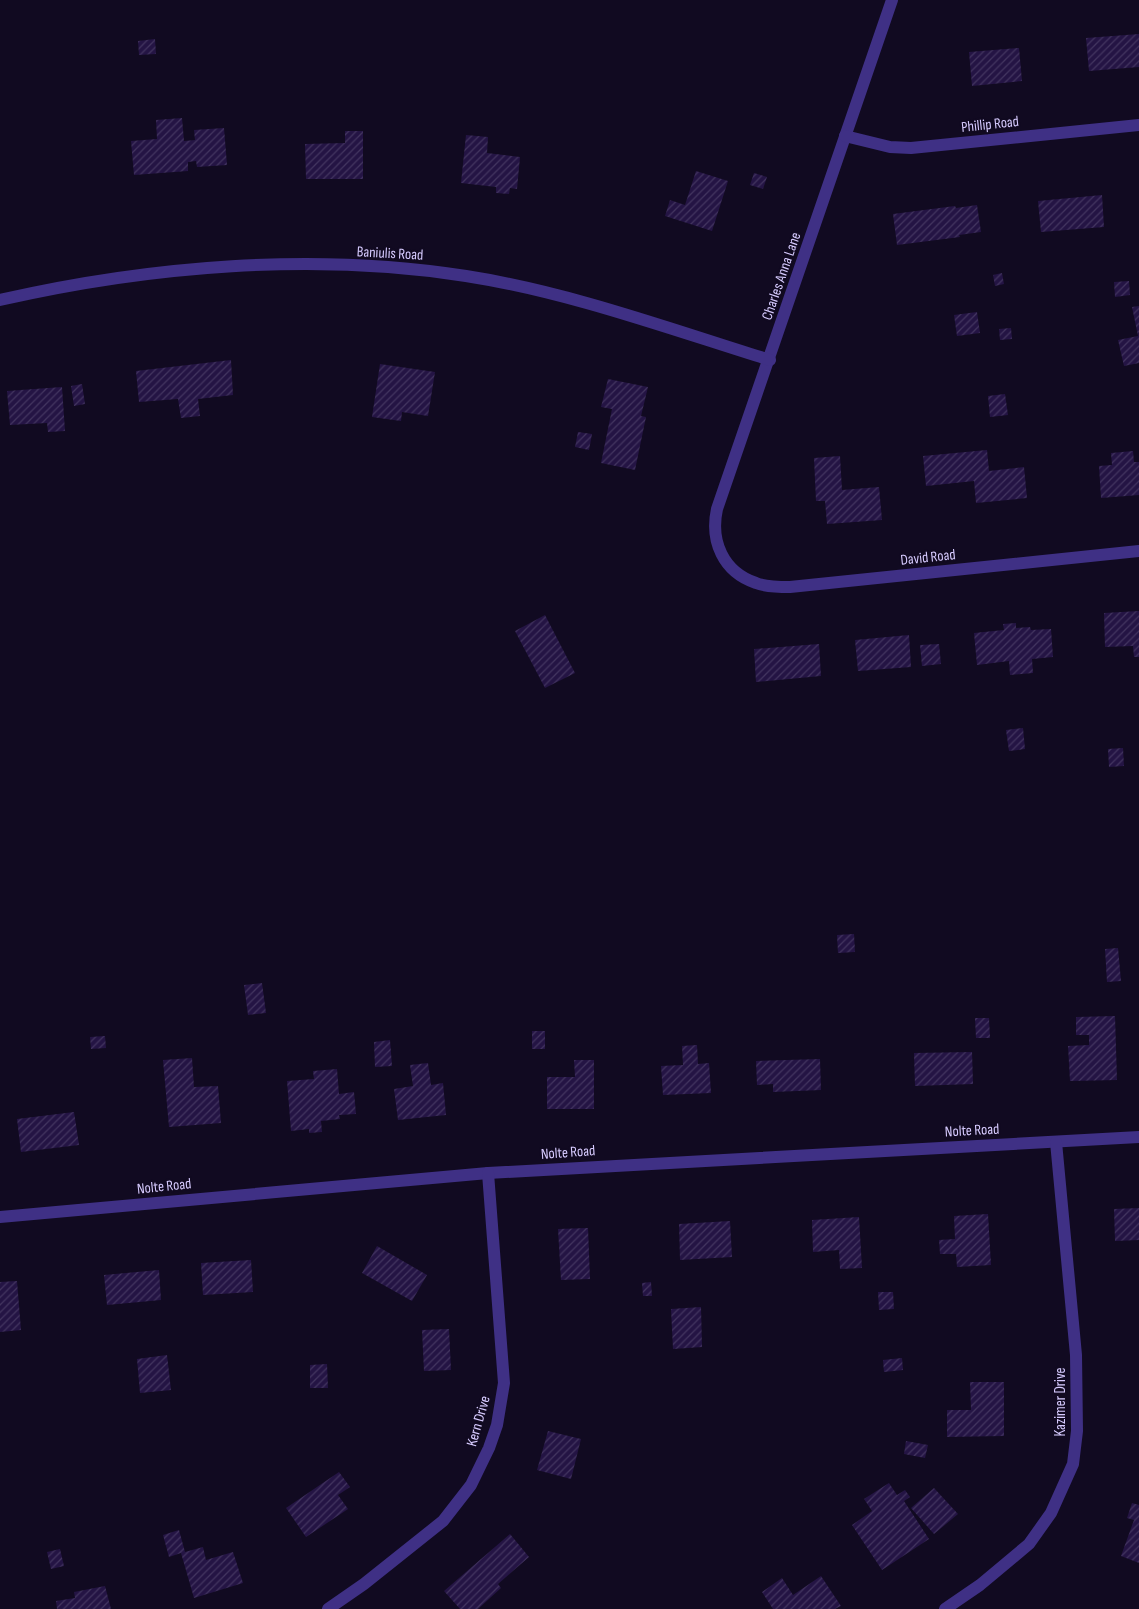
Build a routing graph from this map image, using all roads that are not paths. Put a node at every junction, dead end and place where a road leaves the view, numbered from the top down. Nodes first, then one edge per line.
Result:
1 (892, 0) edge
2 (1139, 125) edge
3 (845, 136) junction
4 (0, 300) edge
5 (770, 360) junction
6 (1139, 551) edge
7 (726, 563) joint
8 (1139, 1137) edge
9 (1056, 1142) junction
10 (488, 1173) junction
11 (0, 1217) edge
12 (328, 1609) edge
13 (944, 1609) edge

1 - 3 street, Charles Anna Lane
2 - 3 street, Phillip Road
3 - 5 street, Charles Anna Lane
4 - 5 street, Baniulis Road
5 - 7 street, Charles Anna Lane
6 - 7 street, David Road
8 - 9 street, Nolte Road
9 - 10 street, Nolte Road
9 - 13 street, Kazimer Drive
10 - 11 street, Nolte Road
10 - 12 street, Kern Drive

